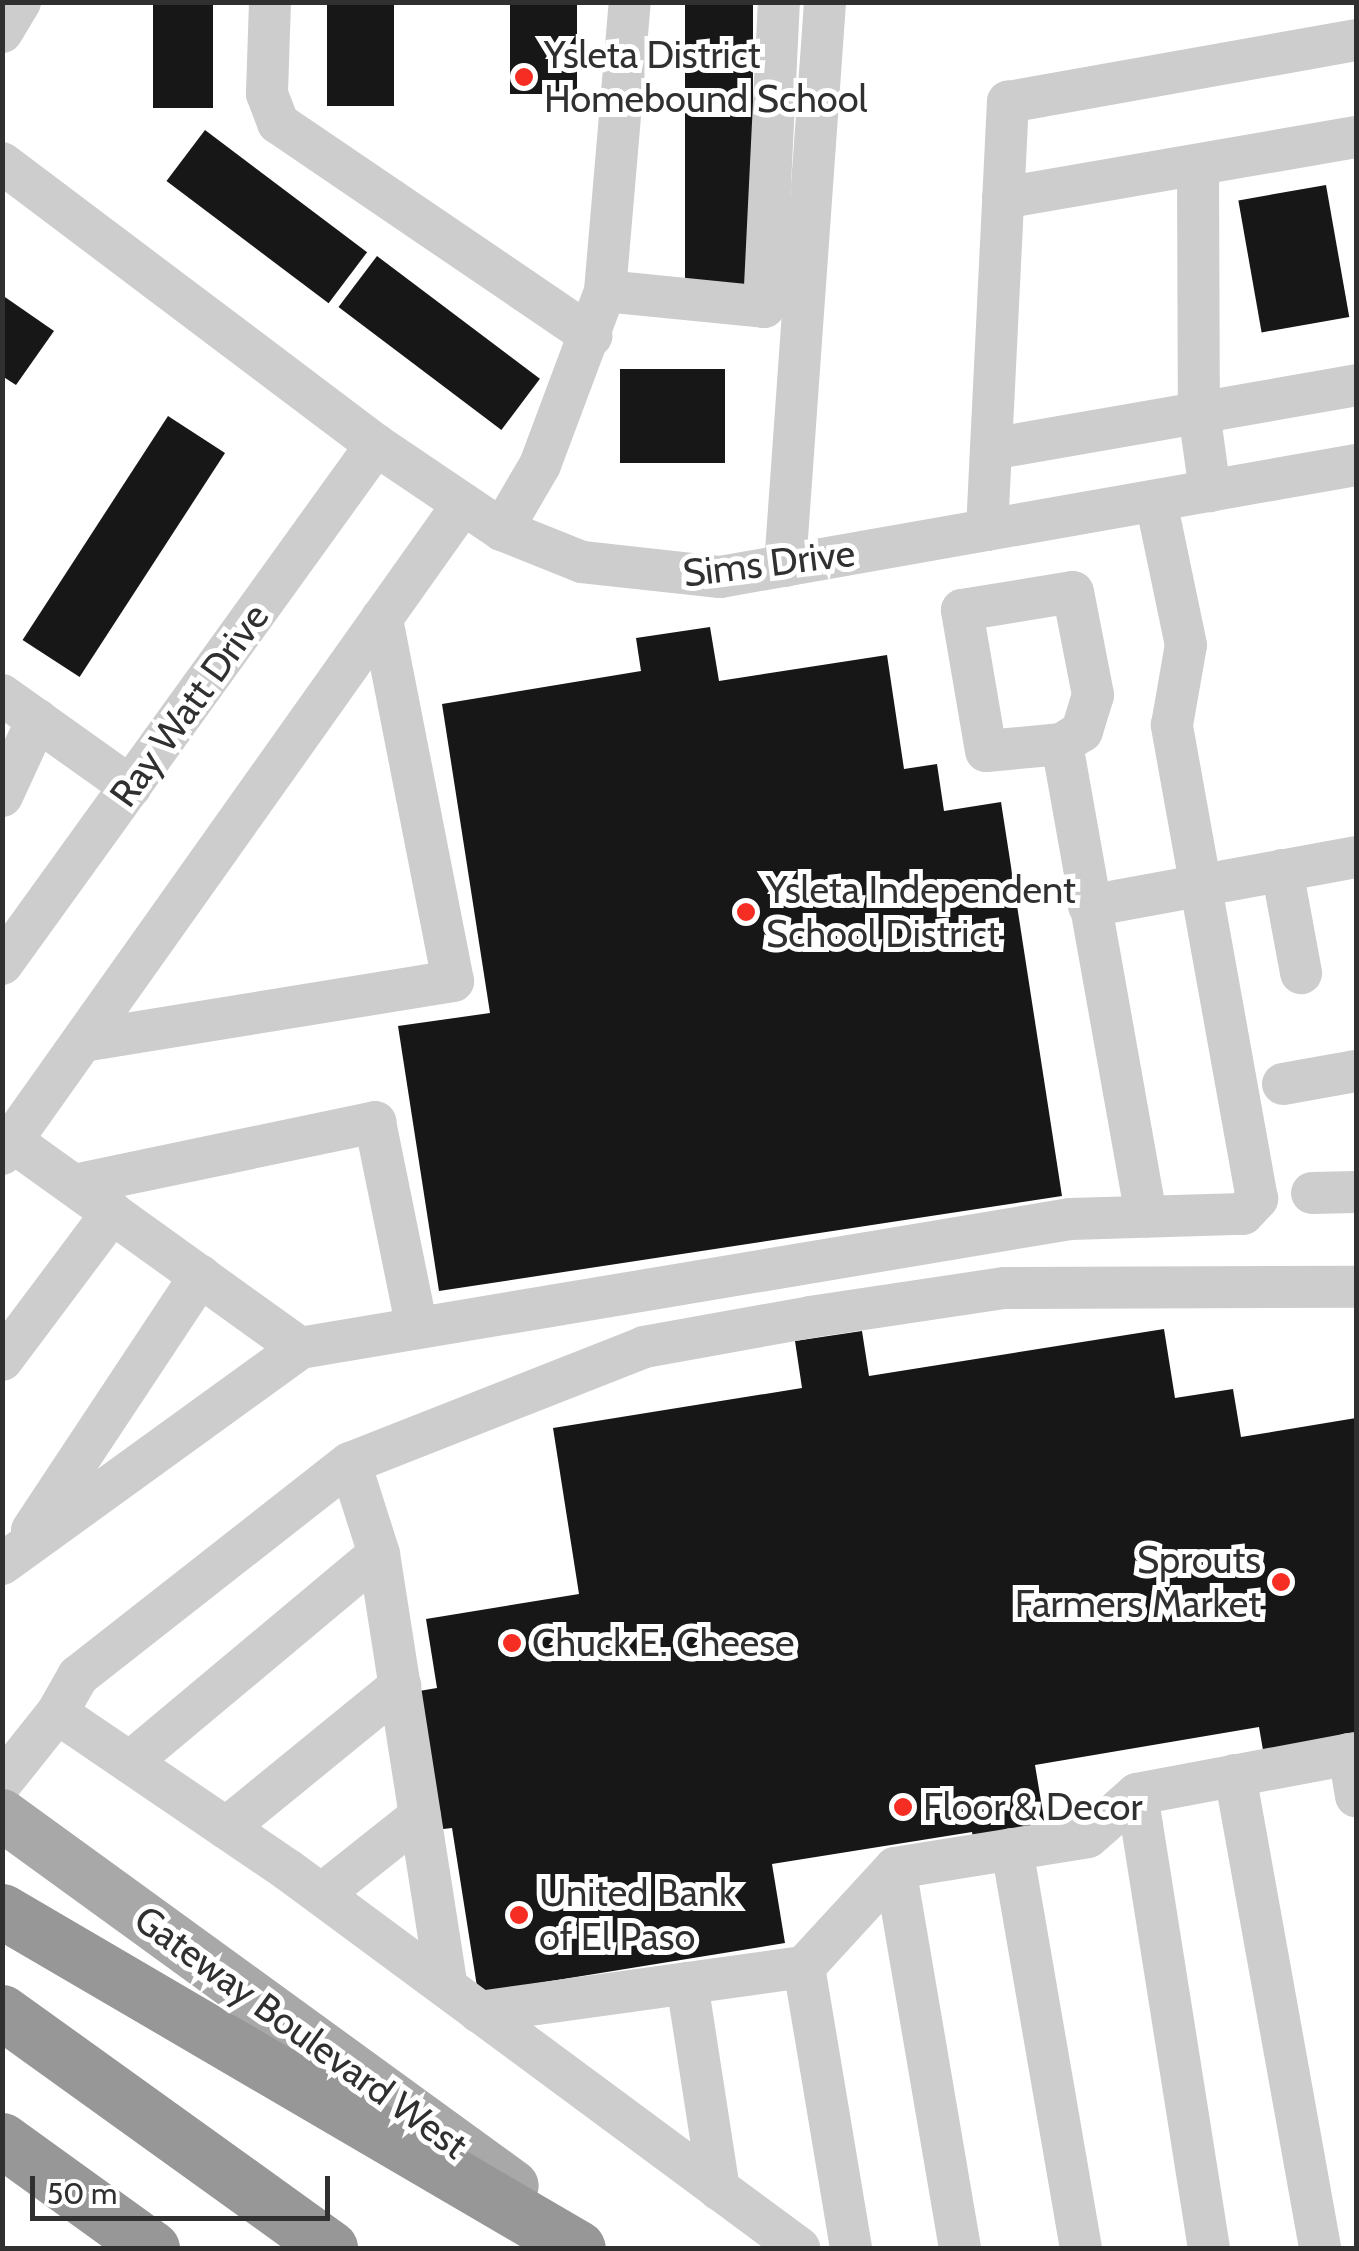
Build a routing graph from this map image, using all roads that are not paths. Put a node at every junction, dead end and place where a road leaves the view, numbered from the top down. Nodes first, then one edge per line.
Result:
1 (20, 2) edge
2 (270, 2) edge
3 (630, 2) edge
4 (780, 2) edge
5 (824, 2) edge
6 (2, 32) edge
7 (1356, 40) edge
8 (1356, 137) edge
9 (2, 163) edge
10 (1198, 165) junction
11 (1002, 198) junction
12 (606, 291) junction
13 (592, 336) junction
14 (1356, 385) edge
15 (1199, 412) junction
16 (376, 446) junction
17 (990, 450) junction
18 (1356, 466) edge
19 (1210, 491) junction
20 (1156, 500) junction
21 (463, 504) junction
22 (502, 530) junction
23 (986, 530) junction
24 (785, 566) junction
25 (382, 618) junction
26 (2, 695) edge
27 (37, 720) junction
28 (1062, 744) dead end
29 (130, 787) junction
30 (2, 796) edge
31 (1356, 858) edge
32 (1282, 870) junction
33 (1197, 886) junction
34 (1089, 906) junction
35 (2, 964) edge
36 (1302, 973) dead end
37 (83, 1041) junction
38 (1356, 1071) edge
39 (1283, 1084) dead end
40 (6, 1143) edge
41 (74, 1185) junction
42 (1356, 1192) edge
43 (1312, 1193) dead end
44 (112, 1213) junction
45 (1146, 1217) junction
46 (200, 1276) junction
47 (1356, 1287) edge
48 (417, 1328) junction
49 (300, 1348) junction
50 (2, 1360) edge
51 (350, 1464) junction
52 (379, 1554) junction
53 (9, 1560) edge
54 (400, 1686) junction
55 (57, 1713) junction
56 (1352, 1754) edge
57 (130, 1762) junction
58 (1234, 1776) junction
59 (2, 1782) edge
60 (1137, 1794) junction
61 (1356, 1796) edge
62 (2, 1816) edge
63 (420, 1816) junction
64 (226, 1828) junction
65 (1012, 1849) junction
66 (895, 1868) junction
67 (322, 1894) junction
68 (2, 1911) edge
69 (804, 1967) junction
70 (686, 1983) junction
71 (463, 2000) junction
72 (2, 2012) edge
73 (2, 2140) edge
74 (720, 2190) junction
75 (152, 2248) edge
76 (330, 2248) edge
77 (578, 2248) edge
78 (599, 2248) edge
79 (800, 2248) edge
80 (850, 2248) edge
81 (960, 2248) edge
82 (1081, 2248) edge
83 (1209, 2248) edge
84 (1320, 2248) edge

1 - 6 street
2 - 13 street
3 - 12 street
4 - 12 street
5 - 24 street
7 - 11 street
8 - 10 street
9 - 16 street, Sims Drive
10 - 11 street
10 - 15 street
11 - 17 street
12 - 13 street
13 - 22 street
14 - 15 street
15 - 17 street
15 - 19 street
16 - 21 street, Sims Drive
16 - 29 street, Ray Watt Drive
17 - 23 street
18 - 19 street, Sims Drive
19 - 20 street, Sims Drive
20 - 23 street, Sims Drive
20 - 33 street
21 - 22 street, Sims Drive
21 - 25 street
22 - 24 street, Sims Drive
23 - 24 street, Sims Drive
25 - 37 street
25 - 37 street
26 - 27 street
27 - 29 street
27 - 30 street
28 - 34 street
29 - 35 street, Ray Watt Drive
31 - 32 street
32 - 33 street
32 - 36 street
33 - 34 street
33 - 45 street
34 - 45 street
37 - 40 street
38 - 39 street
40 - 41 street
41 - 44 street
41 - 48 street
42 - 43 street
44 - 46 street
44 - 50 street
45 - 48 street
46 - 49 street
46 - 53 street
47 - 51 street
48 - 49 street
49 - 53 street
51 - 52 street
51 - 55 street
52 - 54 street
52 - 57 street
54 - 63 street
54 - 64 street
55 - 57 street
55 - 59 street
56 - 58 street
56 - 61 street
57 - 64 street
58 - 60 street
58 - 84 street
60 - 65 street
60 - 83 street
62 - 78 main road, Gateway Boulevard West
63 - 67 street
63 - 71 street
64 - 67 street
65 - 66 street
65 - 82 street
66 - 69 street
66 - 81 street
67 - 71 street
68 - 77 highway
69 - 70 street
69 - 80 street
70 - 71 street
70 - 74 street
71 - 74 street
72 - 76 highway
73 - 75 highway
74 - 79 street

